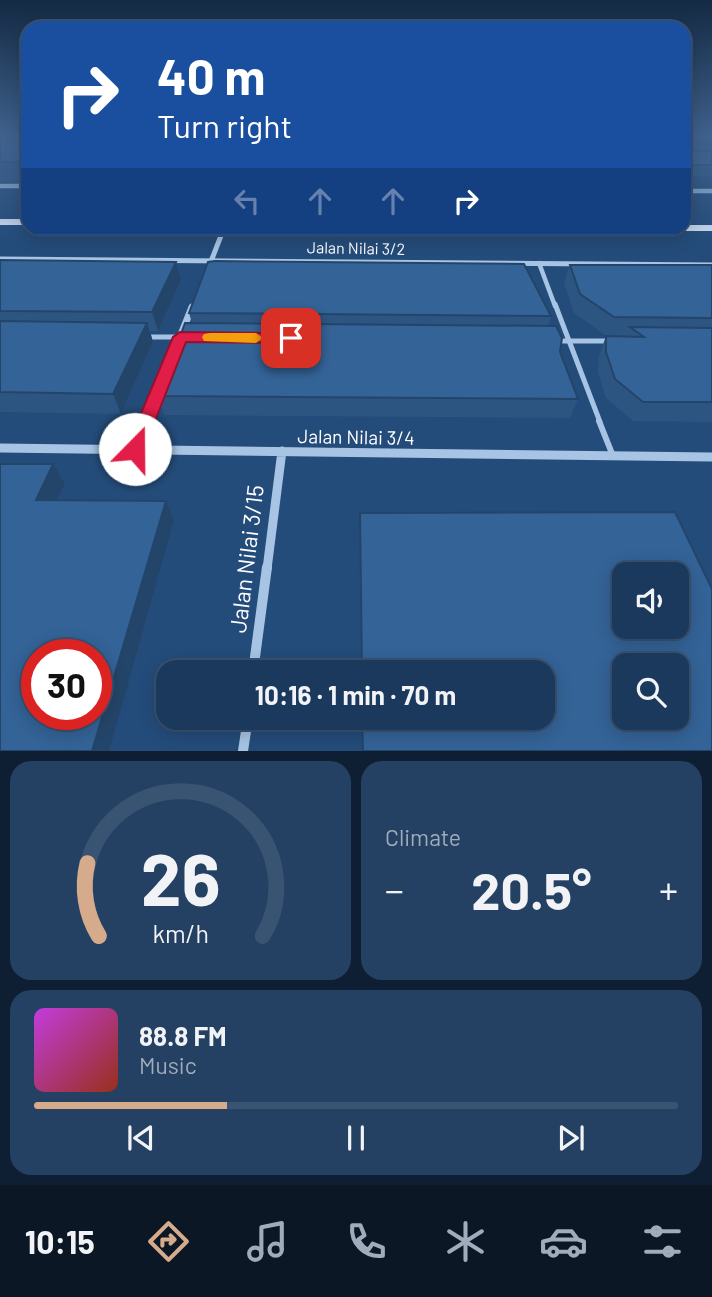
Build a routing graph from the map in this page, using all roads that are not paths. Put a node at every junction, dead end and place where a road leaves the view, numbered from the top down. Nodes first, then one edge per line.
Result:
1 (0, 186) edge
2 (21, 186) edge
3 (691, 191) edge
4 (712, 191) edge
5 (0, 222) edge
6 (21, 222) edge
7 (691, 228) edge
8 (712, 228) edge
9 (221, 235) edge
10 (0, 259) edge
11 (211, 260) junction
12 (539, 263) junction
13 (712, 265) edge
14 (206, 273) edge
15 (196, 299) edge
16 (139, 337) edge
17 (180, 337) junction
18 (194, 337) edge
19 (542, 341) edge
20 (569, 341) junction
21 (621, 342) edge
22 (0, 448) edge
23 (135, 449) junction
24 (282, 452) junction
25 (613, 456) junction
26 (712, 457) edge
27 (256, 660) edge
28 (246, 730) edge
29 (243, 751) edge

1 - 2 street
3 - 4 street
5 - 6 street
7 - 8 street
9 - 11 street
10 - 11 street, Jalan Nilai 3/2
11 - 12 street, Jalan Nilai 3/2
11 - 14 street
12 - 13 street, Jalan Nilai 3/2
12 - 20 lane
15 - 17 street
16 - 17 lane
17 - 18 lane
17 - 23 street
19 - 20 lane
20 - 21 lane
20 - 25 lane
22 - 23 street, Jalan Nilai 3/4
23 - 24 street, Jalan Nilai 3/4
24 - 25 street, Jalan Nilai 3/4
24 - 27 street, Jalan Nilai 3/15
25 - 26 street, Jalan Nilai 3/4
28 - 29 street

